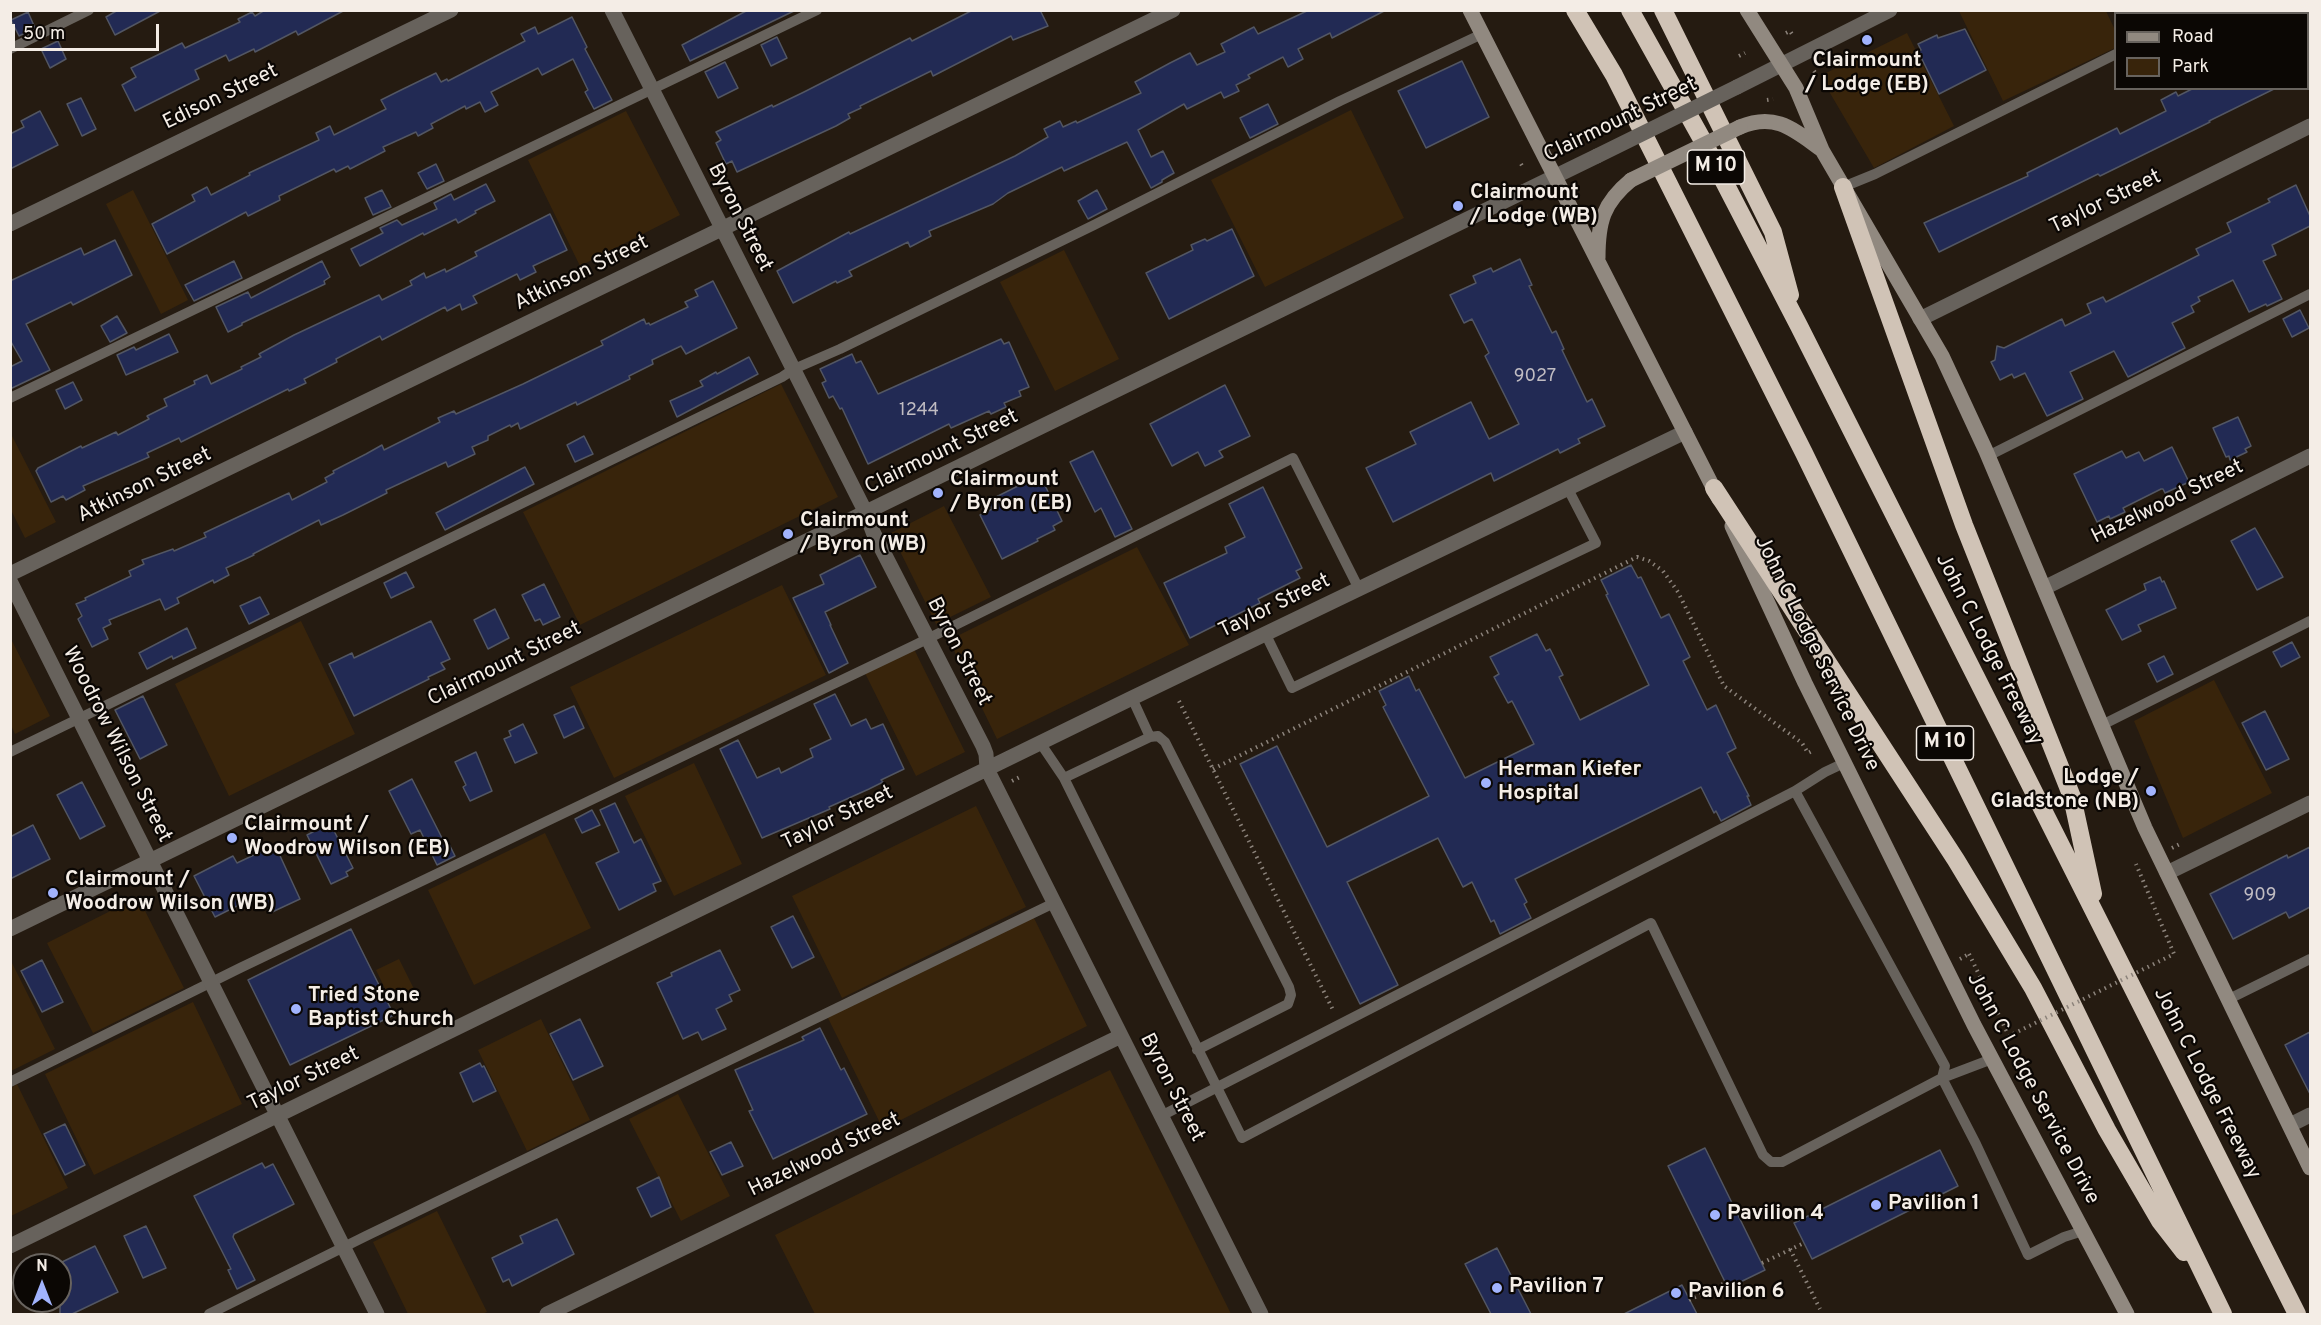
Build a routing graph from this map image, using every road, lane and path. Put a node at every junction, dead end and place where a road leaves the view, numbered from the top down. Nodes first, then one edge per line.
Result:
1 (89, 10) edge
2 (450, 10) edge
3 (612, 10) edge
4 (817, 10) edge
5 (1173, 10) edge
6 (1470, 10) edge
7 (1575, 10) edge
8 (1630, 10) edge
9 (1663, 10) edge
10 (1747, 10) edge
11 (1890, 10) edge
12 (1786, 33) dead end
13 (1482, 34) junction
14 (1792, 34) dead end
15 (10, 49) edge
16 (1745, 53) dead end
17 (2114, 54) edge
18 (1739, 56) dead end
19 (1781, 65) junction
20 (651, 90) junction
21 (1773, 99) dead end
22 (1767, 100) dead end
23 (2310, 126) edge
24 (1822, 150) junction
25 (1556, 176) junction
26 (1843, 186) junction
27 (1553, 212) dead end
28 (1546, 215) dead end
29 (10, 224) edge
30 (721, 230) junction
31 (1598, 262) junction
32 (2310, 294) edge
33 (1920, 319) junction
34 (1799, 326) junction
35 (794, 369) junction
36 (10, 398) edge
37 (1685, 432) junction
38 (1988, 456) junction
39 (2310, 456) edge
40 (1714, 488) junction
41 (1568, 489) junction
42 (866, 513) junction
43 (10, 574) edge
44 (10, 581) edge
45 (2044, 588) junction
46 (1359, 589) junction
47 (2310, 621) edge
48 (1266, 635) junction
49 (927, 638) junction
50 (1132, 698) junction
51 (1179, 701) dead end
52 (79, 719) junction
53 (2102, 725) junction
54 (1150, 737) junction
55 (1041, 744) junction
56 (1814, 750) dead end
57 (10, 752) edge
58 (1844, 763) junction
59 (987, 769) junction
60 (1213, 770) junction
61 (1022, 776) dead end
62 (1064, 778) junction
63 (1011, 781) dead end
64 (1795, 791) junction
65 (2310, 802) edge
66 (150, 861) junction
67 (2136, 864) dead end
68 (2167, 873) junction
69 (1054, 903) junction
70 (2099, 920) junction
71 (10, 930) edge
72 (1969, 954) dead end
73 (2310, 959) edge
74 (211, 983) junction
75 (2229, 999) junction
76 (1336, 1018) dead end
77 (1121, 1035) junction
78 (1197, 1050) junction
79 (1992, 1059) junction
80 (1942, 1078) junction
81 (10, 1082) edge
82 (1216, 1088) junction
83 (2310, 1115) edge
84 (278, 1116) junction
85 (1161, 1116) junction
86 (2290, 1125) junction
87 (2310, 1168) edge
88 (2083, 1231) junction
89 (1804, 1243) dead end
90 (10, 1246) edge
91 (345, 1248) junction
92 (1790, 1250) junction
93 (1762, 1263) dead end
94 (1725, 1283) dead end
95 (2208, 1285) junction
96 (1689, 1300) dead end
97 (1820, 1309) dead end
98 (209, 1314) edge
99 (376, 1314) edge
100 (547, 1314) edge
101 (1261, 1314) edge
102 (2127, 1314) edge
103 (2223, 1314) edge
104 (2297, 1314) edge

1 - 15 lane
2 - 29 street, Edison Street
3 - 20 street, Byron Street
4 - 20 lane
5 - 30 street, Atkinson Street
6 - 13 main road, John C Lodge Service Drive
7 - 95 highway, M 10
8 - 34 highway, John C Lodge Freeway / M 10
9 - 34 highway
10 - 19 main road
11 - 19 street, Clairmount Street
12 - 14 path
13 - 25 main road, John C Lodge Service Drive
13 - 35 lane
16 - 18 path
17 - 26 lane
19 - 24 main road
19 - 25 street, Clairmount Street, bridge
20 - 30 street, Byron Street
20 - 36 lane
21 - 22 path
23 - 33 street, Taylor Street
24 - 26 main road
24 - 31 main road, bridge
25 - 31 main road, John C Lodge Service Drive
25 - 42 street, Clairmount Street
26 - 33 main road
26 - 70 highway
27 - 28 path
30 - 35 street, Byron Street
30 - 43 street, Atkinson Street
31 - 37 main road, John C Lodge Service Drive
32 - 38 lane
33 - 38 main road
34 - 70 highway, John C Lodge Freeway / M 10
35 - 42 street, Byron Street
35 - 52 lane
37 - 40 main road, John C Lodge Service Drive
37 - 41 street, Taylor Street
38 - 45 main road
39 - 45 street, Hazelwood Street
40 - 58 main road, John C Lodge Service Drive
40 - 95 highway
41 - 46 street, Taylor Street
41 - 48 lane
42 - 49 street, Byron Street
42 - 66 street, Clairmount Street
44 - 52 street, Woodrow Wilson Street
45 - 53 main road
46 - 48 street, Taylor Street
46 - 49 lane
47 - 53 lane
48 - 50 street, Taylor Street
49 - 59 street, Byron Street
49 - 74 lane
50 - 54 lane
50 - 55 street, Taylor Street
51 - 60 path
52 - 57 lane
52 - 66 street, Woodrow Wilson Street
53 - 68 main road
54 - 62 lane
54 - 78 lane
55 - 59 street, Taylor Street
55 - 62 lane
56 - 60 path
58 - 64 lane
58 - 79 main road, John C Lodge Service Drive
59 - 69 street, Byron Street
59 - 84 street, Taylor Street
60 - 76 path
61 - 63 path
62 - 78 lane
64 - 80 lane
64 - 82 lane
65 - 68 street
66 - 71 street, Clairmount Street
66 - 74 street, Woodrow Wilson Street
67 - 72 path, bridge
68 - 75 main road
69 - 77 street, Byron Street
69 - 91 lane
70 - 104 highway, John C Lodge Freeway / M 10
73 - 75 lane
74 - 81 lane
74 - 84 street, Woodrow Wilson Street
75 - 86 main road
77 - 85 street, Byron Street
77 - 100 street, Hazelwood Street
78 - 82 lane
79 - 80 lane
79 - 88 main road, John C Lodge Service Drive
80 - 82 lane
80 - 88 lane
82 - 85 lane
83 - 86 street
84 - 90 street, Taylor Street
84 - 91 street, Woodrow Wilson Street
85 - 101 street, Byron Street
86 - 87 main road
88 - 102 main road, John C Lodge Service Drive
89 - 92 path
91 - 98 lane
91 - 99 street, Woodrow Wilson Street
92 - 93 path
92 - 97 path
94 - 96 path
95 - 103 highway, M 10

